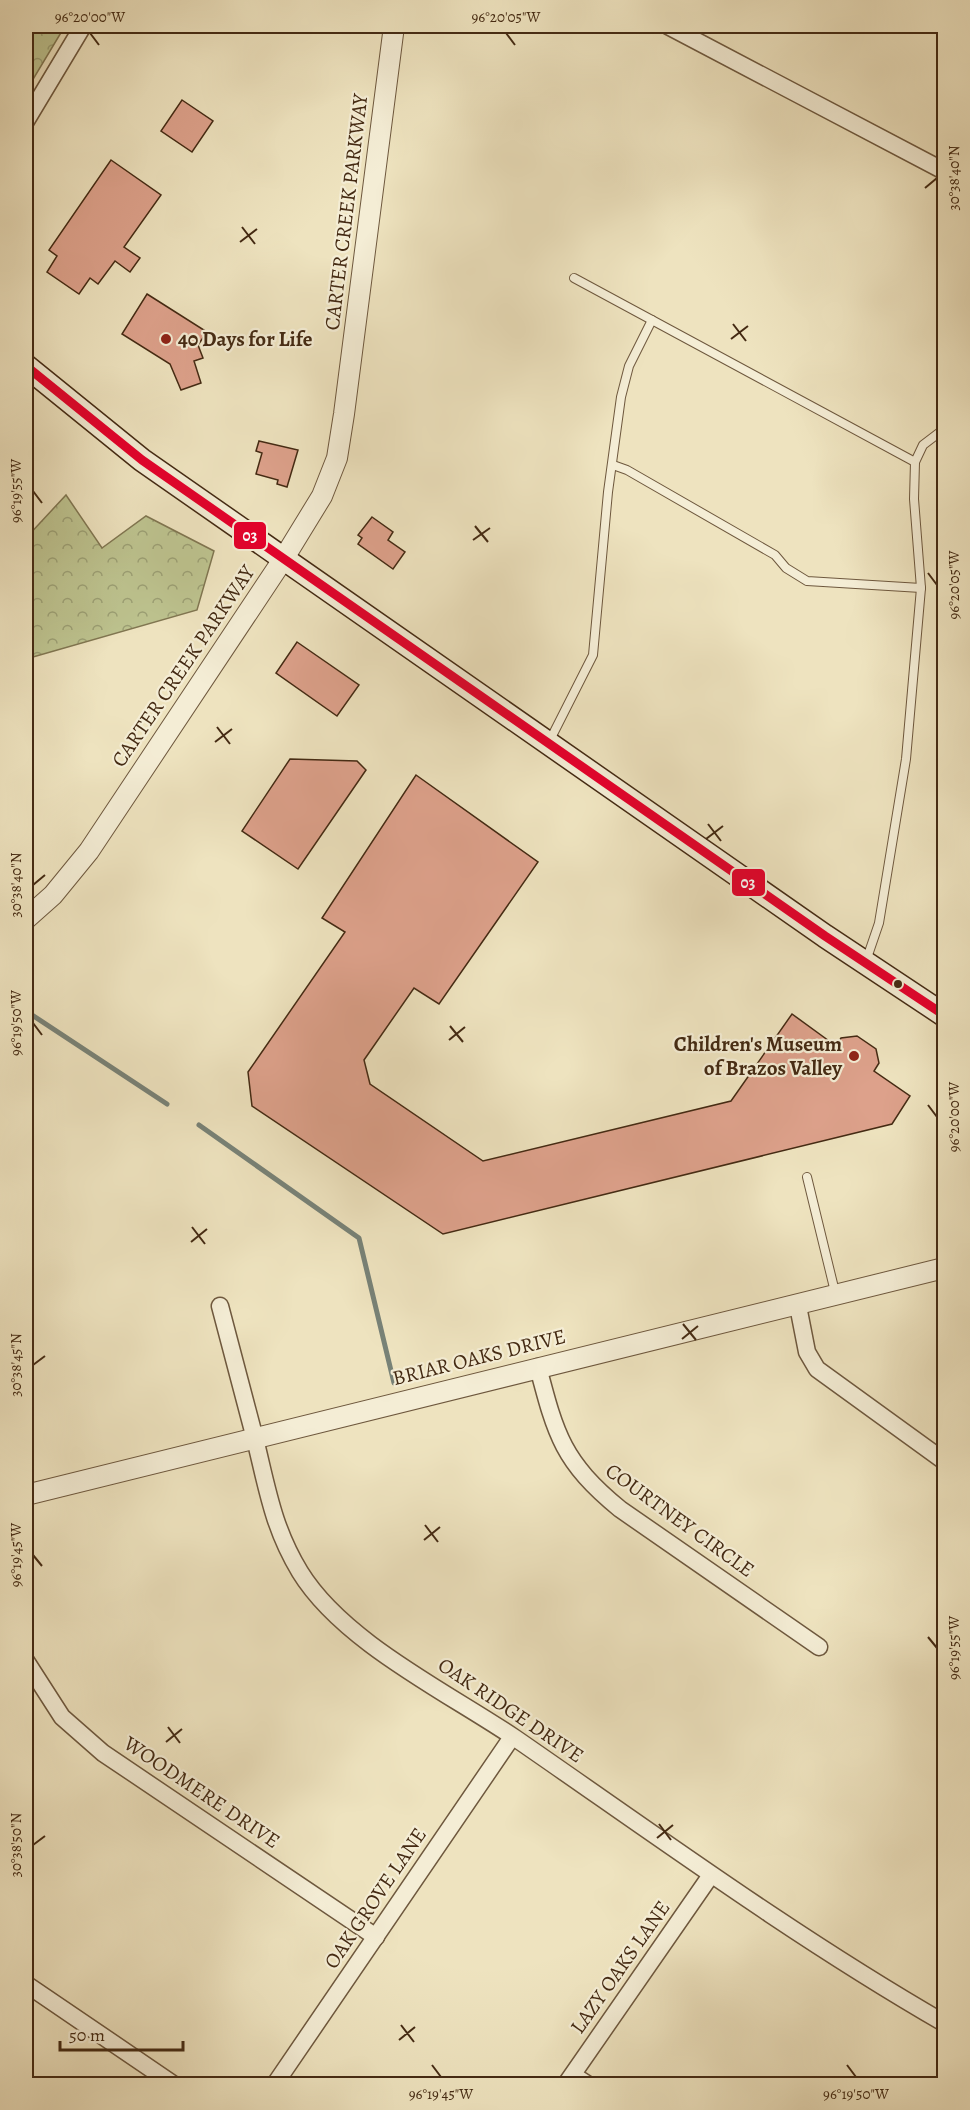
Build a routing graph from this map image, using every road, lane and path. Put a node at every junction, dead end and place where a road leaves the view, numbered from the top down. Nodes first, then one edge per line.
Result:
1 (83, 26) edge
2 (394, 26) edge
3 (668, 26) edge
4 (26, 121) edge
5 (945, 171) edge
6 (574, 278) dead end
7 (652, 320) junction
8 (26, 366) edge
9 (945, 429) edge
10 (915, 462) junction
11 (613, 465) junction
12 (284, 558) junction
13 (921, 588) junction
14 (549, 743) junction
15 (26, 919) edge
16 (866, 962) junction
17 (945, 1015) edge
18 (807, 1177) dead end
19 (945, 1268) edge
20 (836, 1296) junction
21 (220, 1306) dead end
22 (798, 1306) junction
23 (538, 1367) junction
24 (255, 1437) junction
25 (945, 1461) edge
26 (26, 1495) edge
27 (819, 1647) dead end
28 (26, 1661) edge
29 (512, 1737) junction
30 (711, 1875) junction
31 (376, 1937) junction
32 (26, 1984) edge
33 (945, 2023) edge
34 (569, 2080) edge
35 (172, 2085) edge
36 (275, 2085) edge
37 (587, 2085) edge

1 - 4 street
2 - 12 street, CARTER CREEK PARKWAY
3 - 5 street
6 - 7 lane
7 - 10 lane
7 - 11 lane
8 - 12 main road
9 - 10 lane
10 - 13 lane
11 - 13 lane
11 - 14 lane
12 - 14 main road
12 - 15 street, CARTER CREEK PARKWAY
13 - 16 lane
14 - 16 main road
16 - 17 main road
18 - 20 lane
19 - 20 street, BRIAR OAKS DRIVE
20 - 22 street, BRIAR OAKS DRIVE
21 - 24 street, OAK RIDGE DRIVE
22 - 23 street, BRIAR OAKS DRIVE
22 - 25 street
23 - 24 street, BRIAR OAKS DRIVE
23 - 27 street, COURTNEY CIRCLE
24 - 26 street, BRIAR OAKS DRIVE
24 - 29 street, OAK RIDGE DRIVE
28 - 31 street, WOODMERE DRIVE
29 - 30 street, OAK RIDGE DRIVE
29 - 31 street, OAK GROVE LANE
30 - 33 street, OAK RIDGE DRIVE
30 - 34 street, LAZY OAKS LANE
31 - 36 street, OAK GROVE LANE
32 - 35 street
34 - 37 street

